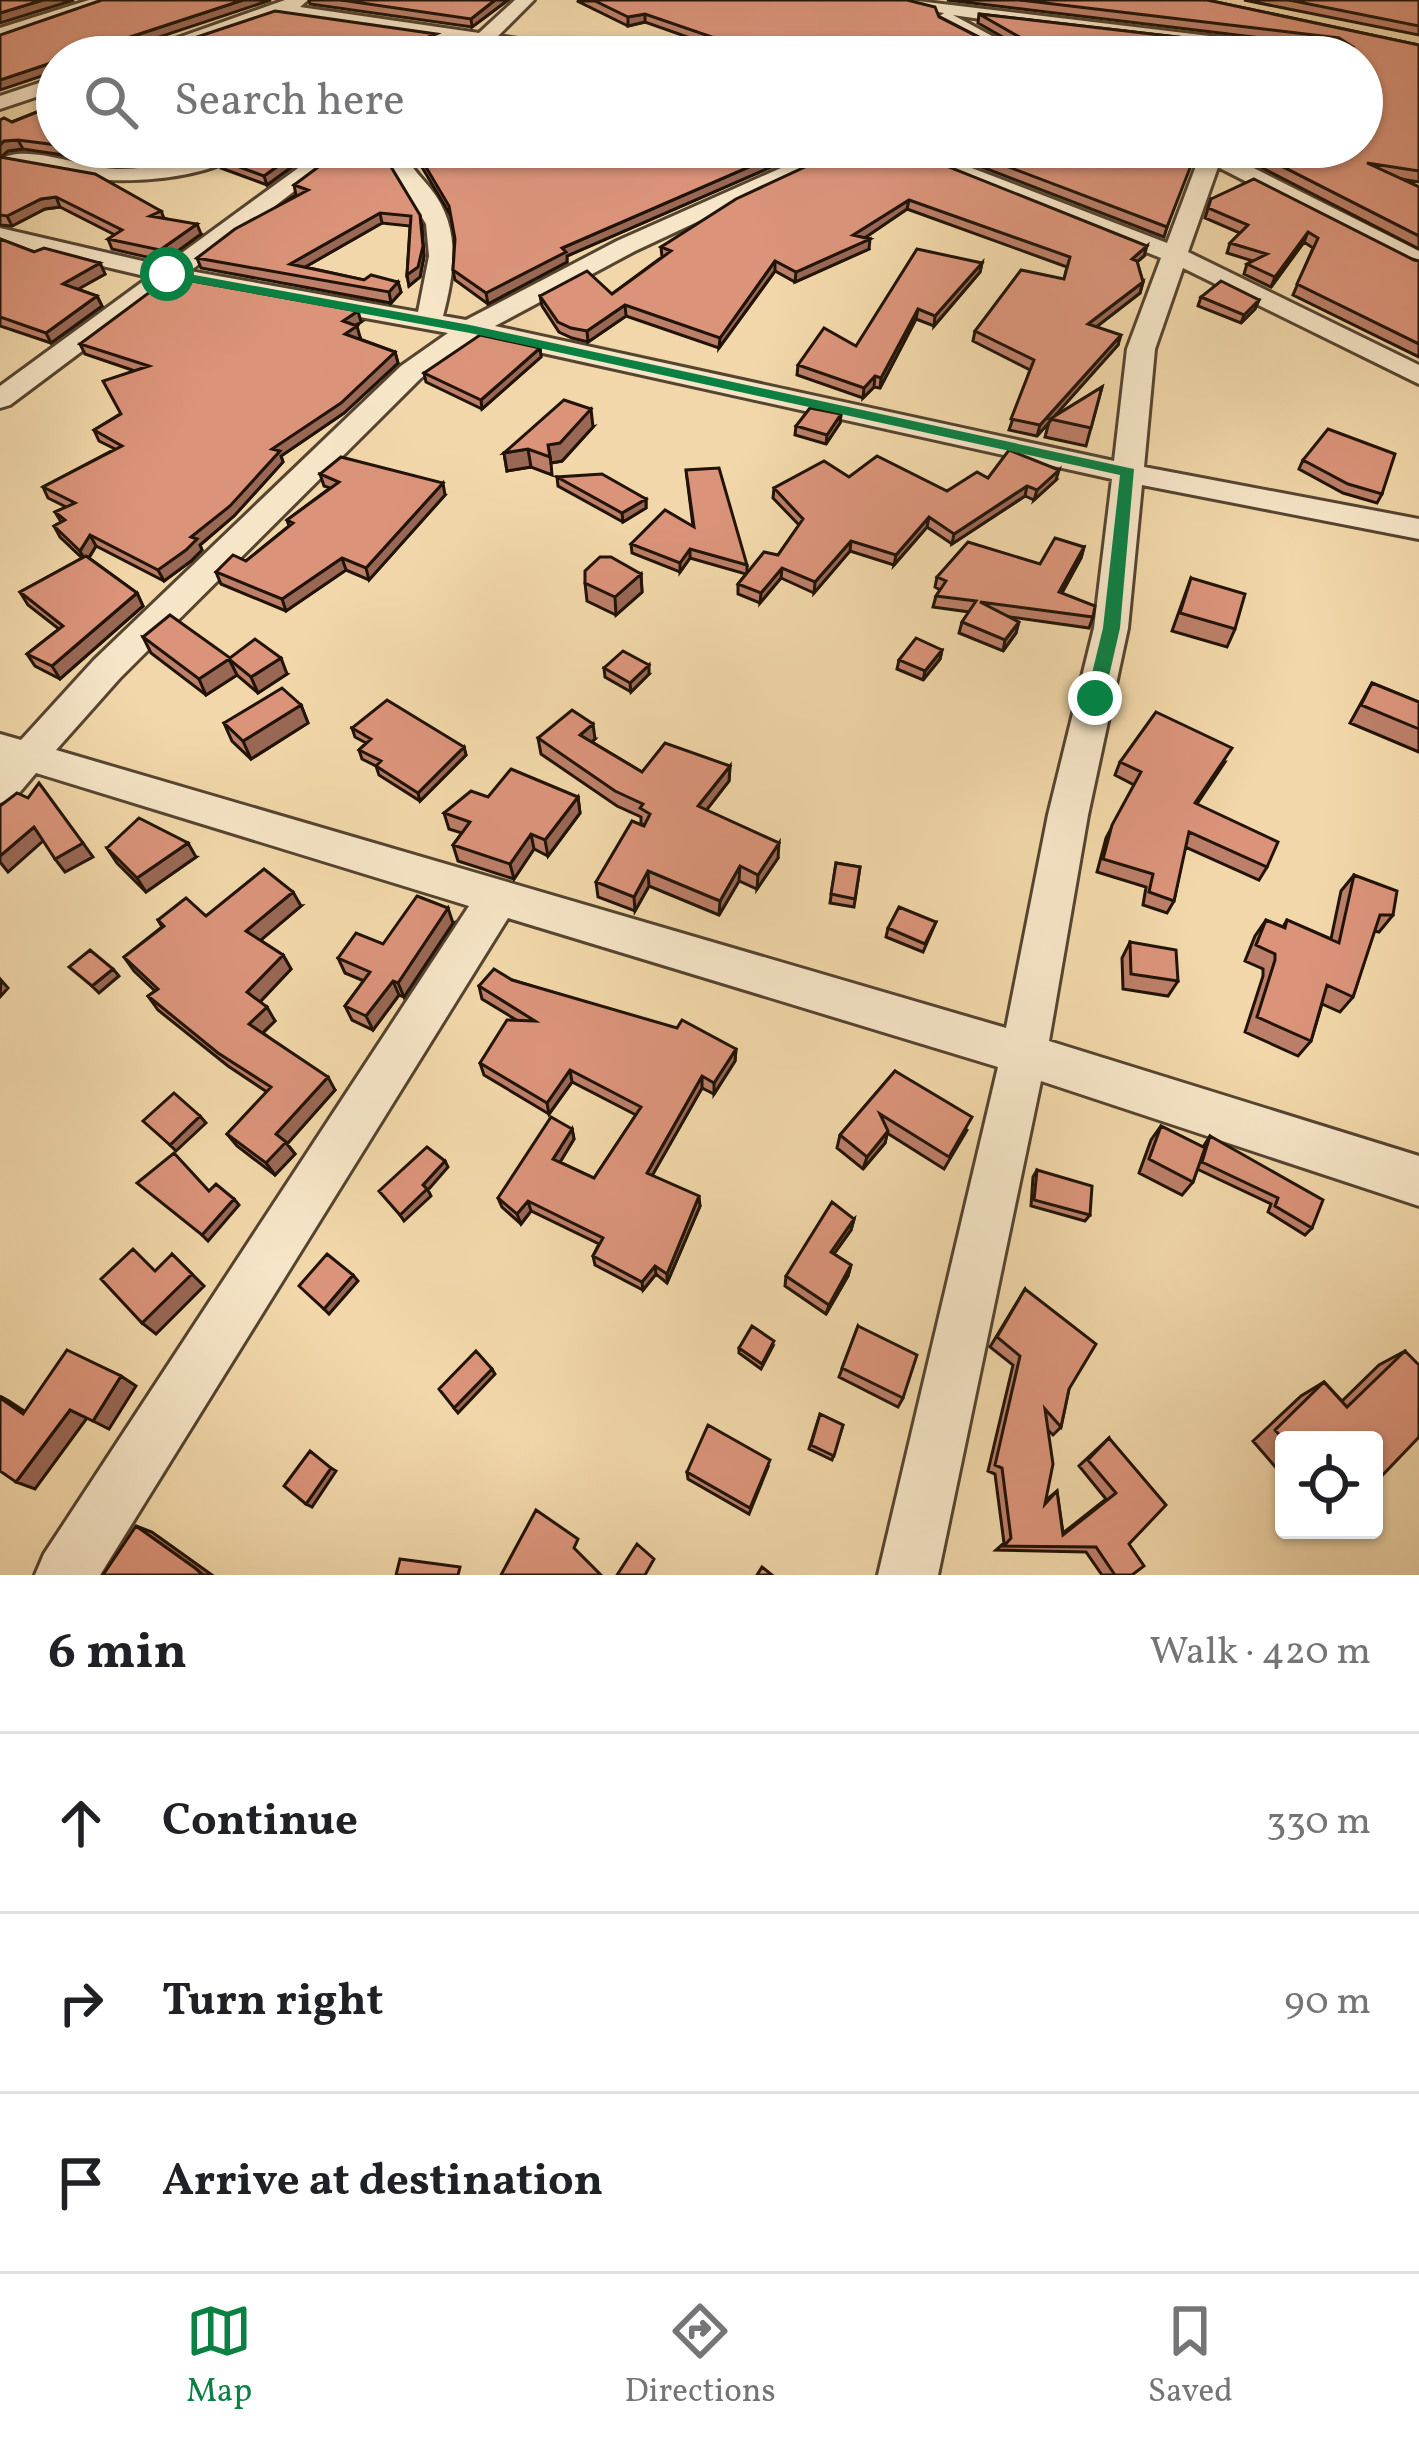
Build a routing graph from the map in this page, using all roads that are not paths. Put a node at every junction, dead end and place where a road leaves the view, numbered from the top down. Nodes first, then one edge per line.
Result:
1 (107, 0) edge
2 (301, 0) edge
3 (525, 0) edge
4 (914, 1) edge
5 (276, 9) junction
6 (0, 30) edge
7 (196, 36) edge
8 (474, 36) edge
9 (491, 36) edge
10 (981, 36) edge
11 (1180, 36) edge
12 (36, 90) edge
13 (0, 103) edge
14 (36, 158) edge
15 (11, 160) edge
16 (55, 168) edge
17 (179, 168) edge
18 (312, 168) edge
19 (400, 168) edge
20 (798, 168) edge
21 (951, 168) edge
22 (1198, 168) edge
23 (1236, 168) edge
24 (0, 235) edge
25 (1175, 255) junction
26 (1419, 261) edge
27 (167, 274) junction
28 (428, 321) junction
29 (469, 330) junction
30 (1419, 376) edge
31 (0, 399) edge
32 (1128, 472) junction
33 (1419, 529) edge
34 (9, 765) edge
35 (498, 897) junction
36 (1024, 1054) junction
37 (1419, 1181) edge
38 (65, 1575) edge
39 (908, 1575) edge

1 - 6 street
2 - 5 street
3 - 9 street
4 - 10 street
4 - 11 street
5 - 7 street
5 - 8 street
12 - 13 street
14 - 15 street
16 - 17 street
18 - 27 street
19 - 28 street
20 - 29 street
21 - 25 street
22 - 25 street
23 - 26 street
24 - 27 street
25 - 30 street
25 - 32 street
27 - 28 street
27 - 31 street
28 - 29 street
29 - 32 street
29 - 34 street
32 - 33 street
32 - 36 street
34 - 35 street
35 - 36 street
35 - 38 street
36 - 37 street
36 - 39 street

